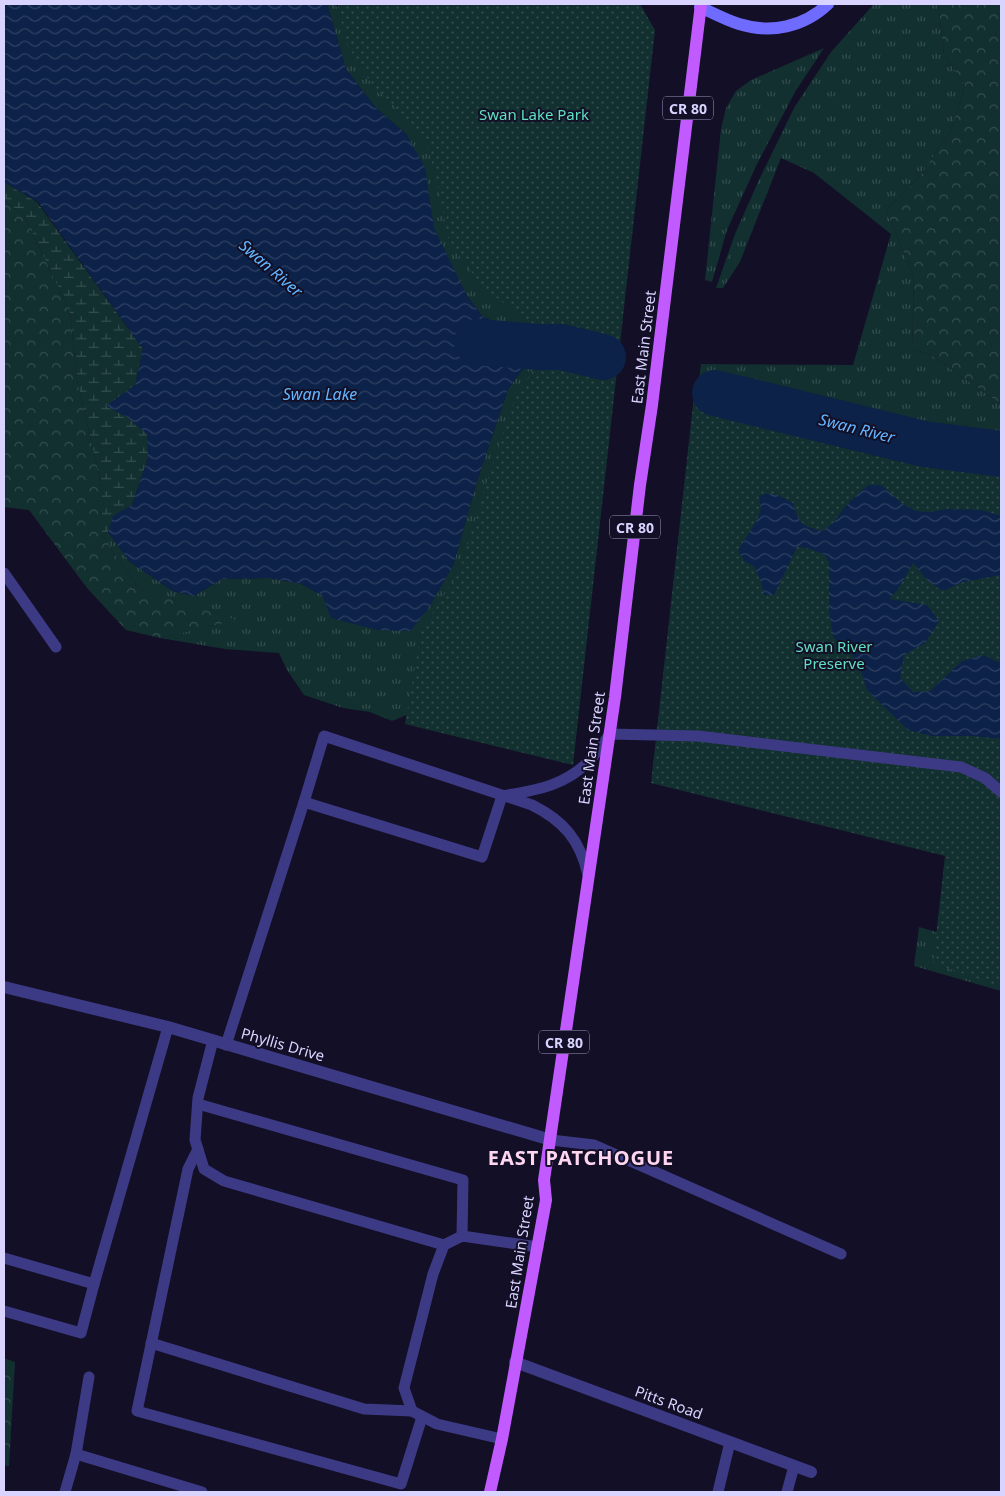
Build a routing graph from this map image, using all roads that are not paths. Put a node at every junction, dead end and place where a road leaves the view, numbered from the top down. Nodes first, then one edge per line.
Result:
1 (828, 4) edge
2 (699, 5) edge
3 (4, 573) edge
4 (56, 648) dead end
5 (610, 734) junction
6 (1001, 792) edge
7 (502, 796) junction
8 (304, 802) junction
9 (589, 877) junction
10 (4, 986) edge
11 (168, 1027) junction
12 (212, 1040) junction
13 (226, 1045) junction
14 (198, 1104) junction
15 (551, 1140) junction
16 (198, 1149) junction
17 (462, 1236) junction
18 (444, 1245) junction
19 (538, 1247) junction
20 (841, 1254) dead end
21 (4, 1258) edge
22 (94, 1284) junction
23 (4, 1311) edge
24 (151, 1343) junction
25 (515, 1362) junction
26 (89, 1378) dead end
27 (417, 1414) junction
28 (502, 1439) junction
29 (730, 1442) junction
30 (76, 1454) junction
31 (794, 1466) junction
32 (811, 1472) dead end
33 (65, 1492) edge
34 (202, 1492) edge
35 (490, 1492) edge
36 (718, 1492) edge
37 (788, 1492) edge

1 - 2 main road
2 - 5 main road, East Main Street / CR 80
3 - 4 lane
5 - 6 lane
5 - 7 lane
5 - 9 main road, East Main Street / CR 80
7 - 8 lane
7 - 8 lane
7 - 9 lane
8 - 13 lane
9 - 15 main road, East Main Street / CR 80
10 - 11 street, Phyllis Drive
11 - 12 street, Phyllis Drive
11 - 22 lane
12 - 13 street, Phyllis Drive
12 - 14 lane
13 - 15 street, Phyllis Drive
14 - 16 lane
14 - 17 lane
15 - 19 main road, East Main Street / CR 80
15 - 20 lane
16 - 18 lane
16 - 24 lane
17 - 18 lane
17 - 19 lane
18 - 27 lane
19 - 25 main road, East Main Street / CR 80
21 - 22 lane
22 - 23 lane
24 - 27 lane
24 - 27 lane
25 - 28 main road, East Main Street / CR 80
25 - 29 street, Pitts Road
26 - 30 lane
27 - 28 lane
28 - 35 main road, East Main Street / CR 80
29 - 31 street, Pitts Road
29 - 36 lane
30 - 33 lane
30 - 34 lane
31 - 32 street, Pitts Road
31 - 37 lane

